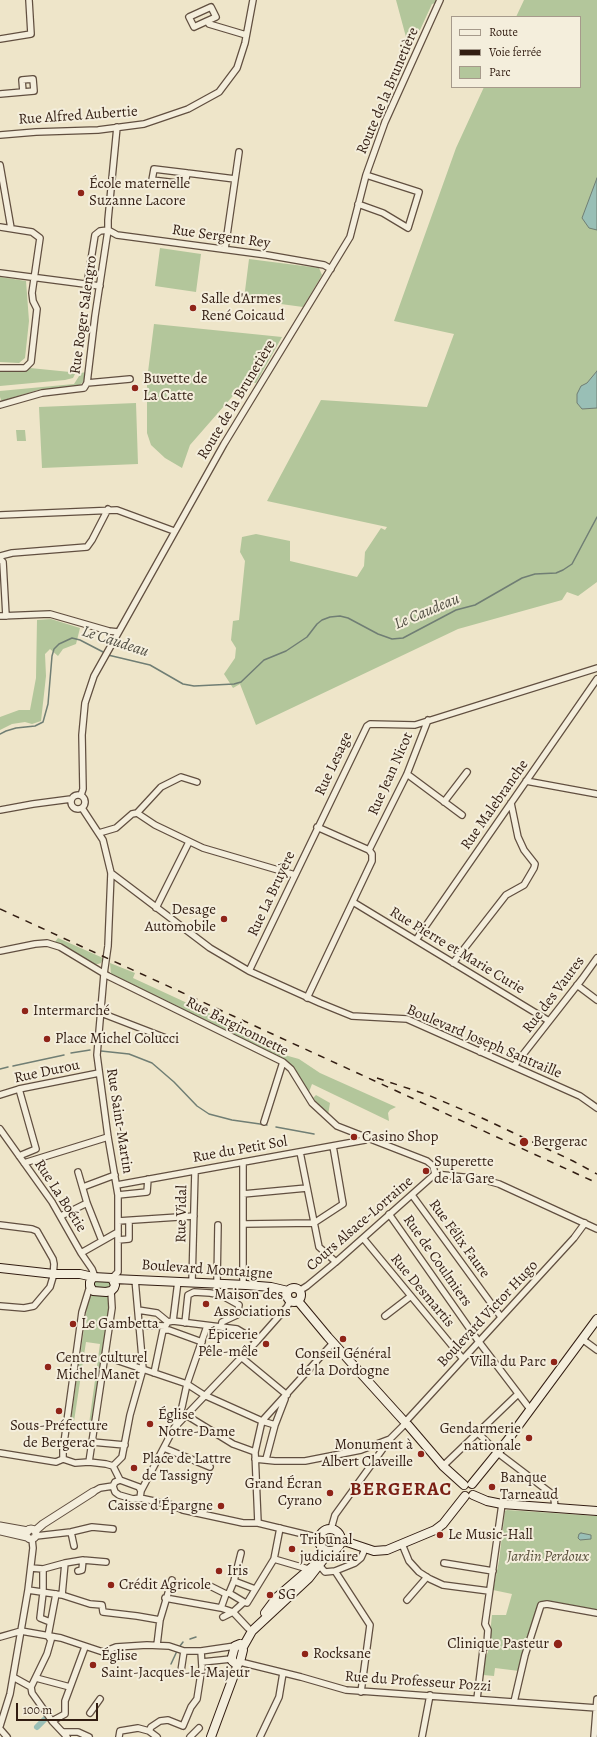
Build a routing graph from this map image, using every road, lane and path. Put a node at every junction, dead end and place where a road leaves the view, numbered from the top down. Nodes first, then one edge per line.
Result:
1 (29, 0) edge
2 (253, 0) edge
3 (440, 0) edge
4 (207, 21) junction
5 (246, 35) junction
6 (0, 39) edge
7 (23, 92) dead end
8 (0, 94) edge
9 (117, 127) junction
10 (0, 135) edge
11 (239, 152) dead end
12 (0, 166) edge
13 (187, 173) junction
14 (366, 175) junction
15 (235, 179) junction
16 (358, 204) junction
17 (0, 227) edge
18 (11, 228) junction
19 (108, 230) junction
20 (224, 249) junction
21 (331, 269) junction
22 (0, 273) edge
23 (35, 277) junction
24 (87, 285) junction
25 (100, 286) junction
26 (0, 368) edge
27 (130, 379) dead end
28 (87, 383) junction
29 (0, 405) edge
30 (108, 509) junction
31 (0, 515) edge
32 (174, 531) junction
33 (0, 556) edge
34 (0, 559) edge
35 (3, 616) edge
36 (118, 632) junction
37 (597, 669) edge
38 (590, 670) junction
39 (597, 679) edge
40 (594, 685) junction
41 (428, 720) junction
42 (466, 772) dead end
43 (407, 774) junction
44 (526, 781) junction
45 (197, 782) dead end
46 (597, 794) edge
47 (81, 795) junction
48 (71, 799) junction
49 (444, 802) junction
50 (511, 803) junction
51 (82, 808) junction
52 (0, 810) edge
53 (137, 813) junction
54 (462, 815) dead end
55 (317, 827) junction
56 (99, 833) junction
57 (189, 842) junction
58 (369, 850) junction
59 (111, 873) junction
60 (295, 875) junction
61 (353, 902) junction
62 (156, 908) junction
63 (416, 940) junction
64 (0, 951) edge
65 (597, 958) edge
66 (453, 962) junction
67 (249, 971) junction
68 (104, 974) junction
69 (577, 985) junction
70 (308, 998) junction
71 (597, 1000) edge
72 (101, 1013) junction
73 (549, 1020) junction
74 (171, 1040) dead end
75 (484, 1044) dead end
76 (480, 1052) junction
77 (283, 1062) junction
78 (514, 1066) junction
79 (99, 1073) junction
80 (19, 1089) junction
81 (0, 1095) edge
82 (597, 1108) edge
83 (264, 1122) dead end
84 (0, 1129) edge
85 (108, 1137) junction
86 (368, 1138) junction
87 (333, 1146) junction
88 (300, 1152) junction
89 (19, 1156) junction
90 (243, 1162) junction
91 (24, 1163) junction
92 (195, 1171) junction
93 (78, 1172) dead end
94 (435, 1174) junction
95 (114, 1176) junction
96 (148, 1179) junction
97 (117, 1185) junction
98 (83, 1187) junction
99 (307, 1188) junction
100 (243, 1194) junction
101 (118, 1195) junction
102 (412, 1195) junction
103 (87, 1203) junction
104 (389, 1214) junction
105 (61, 1216) junction
106 (194, 1216) junction
107 (118, 1221) junction
108 (129, 1221) junction
109 (314, 1223) junction
110 (585, 1223) junction
111 (244, 1224) junction
112 (0, 1225) edge
113 (218, 1226) dead end
114 (597, 1229) edge
115 (118, 1232) junction
116 (363, 1238) junction
117 (118, 1240) junction
118 (102, 1241) junction
119 (81, 1253) junction
120 (87, 1262) junction
121 (336, 1262) junction
122 (0, 1268) edge
123 (118, 1272) junction
124 (54, 1274) junction
125 (80, 1274) junction
126 (94, 1277) junction
127 (124, 1279) junction
128 (135, 1279) junction
129 (178, 1281) junction
130 (192, 1282) junction
131 (113, 1283) junction
132 (217, 1283) junction
133 (243, 1284) junction
134 (90, 1286) junction
135 (288, 1291) junction
136 (299, 1291) junction
137 (411, 1296) junction
138 (294, 1301) junction
139 (0, 1306) edge
140 (138, 1310) junction
141 (385, 1316) dead end
142 (501, 1317) junction
143 (597, 1319) edge
144 (186, 1323) junction
145 (140, 1325) junction
146 (167, 1325) junction
147 (207, 1326) junction
148 (221, 1327) junction
149 (582, 1339) junction
150 (257, 1341) junction
151 (202, 1342) junction
152 (333, 1342) junction
153 (479, 1342) junction
154 (597, 1350) edge
155 (104, 1356) junction
156 (241, 1357) junction
157 (463, 1359) junction
158 (143, 1369) junction
159 (154, 1373) junction
160 (187, 1384) junction
161 (518, 1394) junction
162 (204, 1395) junction
163 (287, 1395) junction
164 (530, 1409) junction
165 (186, 1415) junction
166 (262, 1421) junction
167 (406, 1422) junction
168 (275, 1425) junction
169 (174, 1428) junction
170 (478, 1433) junction
171 (390, 1439) junction
172 (92, 1442) junction
173 (125, 1445) junction
174 (164, 1448) junction
175 (255, 1452) junction
176 (0, 1453) edge
177 (498, 1453) junction
178 (63, 1459) junction
179 (255, 1459) junction
180 (266, 1459) junction
181 (89, 1462) junction
182 (113, 1466) junction
183 (443, 1466) junction
184 (210, 1467) dead end
185 (120, 1480) junction
186 (472, 1484) junction
187 (464, 1485) junction
188 (113, 1486) junction
189 (141, 1491) junction
190 (93, 1492) joint
191 (469, 1496) junction
192 (140, 1498) junction
193 (502, 1504) junction
194 (554, 1508) junction
195 (597, 1511) edge
196 (258, 1523) junction
197 (0, 1526) edge
198 (280, 1528) junction
199 (113, 1529) dead end
200 (332, 1529) junction
201 (0, 1531) edge
202 (71, 1532) junction
203 (31, 1535) junction
204 (320, 1538) junction
205 (340, 1544) junction
206 (402, 1544) junction
207 (74, 1546) dead end
208 (365, 1549) junction
209 (327, 1550) junction
210 (241, 1552) dead end
211 (274, 1559) junction
212 (83, 1560) junction
213 (106, 1562) dead end
214 (444, 1562) dead end
215 (65, 1563) junction
216 (319, 1565) junction
217 (31, 1568) junction
218 (308, 1569) junction
219 (43, 1570) junction
220 (78, 1571) dead end
221 (335, 1571) junction
222 (492, 1571) junction
223 (427, 1577) junction
224 (172, 1580) dead end
225 (234, 1581) junction
226 (208, 1585) dead end
227 (255, 1589) junction
228 (28, 1590) junction
229 (489, 1591) junction
230 (43, 1593) junction
231 (56, 1594) junction
232 (228, 1594) junction
233 (62, 1595) junction
234 (165, 1598) junction
235 (407, 1600) dead end
236 (244, 1602) junction
237 (221, 1608) junction
238 (233, 1612) junction
239 (597, 1614) edge
240 (222, 1617) dead end
241 (160, 1620) junction
242 (50, 1622) junction
243 (248, 1628) junction
244 (21, 1631) junction
245 (48, 1636) junction
246 (0, 1637) edge
247 (157, 1645) junction
248 (239, 1646) junction
249 (85, 1647) junction
250 (184, 1651) junction
251 (201, 1651) junction
252 (202, 1662) junction
253 (236, 1662) junction
254 (181, 1671) dead end
255 (283, 1673) junction
256 (13, 1678) junction
257 (36, 1678) junction
258 (32, 1687) junction
259 (70, 1687) junction
260 (362, 1692) junction
261 (430, 1696) junction
262 (100, 1699) dead end
263 (477, 1699) junction
264 (597, 1699) edge
265 (514, 1702) junction
266 (596, 1708) edge
267 (90, 1713) dead end
268 (52, 1721) junction
269 (0, 1728) edge
270 (199, 1728) dead end
271 (150, 1729) junction
272 (119, 1734) edge
273 (66, 1735) edge
274 (7, 1737) edge
275 (89, 1737) edge
276 (157, 1737) edge
277 (190, 1737) edge
278 (212, 1737) edge
279 (260, 1737) edge
280 (422, 1737) edge
281 (594, 1737) edge

1 - 6 street
2 - 5 street, Rue Alfred Aubertie
3 - 14 street, Route de la Brunetière
4 - 4 street
4 - 5 street
5 - 9 street, Rue Alfred Aubertie
7 - 8 street
9 - 10 street, Rue Alfred Aubertie
9 - 19 street, Rue Roger Salengro
11 - 15 street
12 - 18 street
13 - 13 street
13 - 15 street
14 - 16 street, Route de la Brunetière
14 - 16 street
15 - 20 street
16 - 21 street, Route de la Brunetière
17 - 18 street
18 - 23 street
19 - 20 street, Rue Sergent Rey
19 - 24 street
19 - 25 street, Rue Roger Salengro
20 - 21 street, Rue Sergent Rey
21 - 32 street, Route de la Brunetière
22 - 23 street
23 - 24 street
23 - 26 street
24 - 25 street
25 - 28 street, Rue Roger Salengro
27 - 28 street
28 - 29 street, Rue Roger Salengro
30 - 31 street
30 - 32 street
30 - 33 street
32 - 36 street, Route de la Brunetière
34 - 35 street
35 - 36 street
36 - 47 street, Route de la Brunetière
37 - 38 street, Rue Jean Nicot
38 - 40 street
38 - 41 street, Rue Jean Nicot
39 - 40 street, Rue Malebranche
40 - 44 street, Rue Malebranche
41 - 43 street, Rue Jean Nicot
41 - 55 street, Rue Lesage
42 - 49 street
43 - 49 street
43 - 58 street, Rue Jean Nicot
44 - 46 street
44 - 50 street, Rue Malebranche
45 - 53 street
47 - 48 street
47 - 51 street
48 - 51 street
48 - 52 street
49 - 54 street
50 - 63 street, Rue Malebranche
50 - 66 street
51 - 56 street, Rue Saint-Martin
53 - 56 street
53 - 57 street
55 - 58 street
55 - 60 street, Rue La Bruyère
56 - 59 street, Rue Saint-Martin
57 - 60 street
57 - 62 street
58 - 61 street, Rue Jean Nicot
59 - 62 street, Boulevard Joseph Santraille
59 - 68 street, Rue Saint-Martin
60 - 67 street, Rue La Bruyère
61 - 63 street, Rue Pierre et Marie Curie
61 - 70 street, Rue Jean Nicot
62 - 67 street, Boulevard Joseph Santraille
63 - 66 street, Rue Pierre et Marie Curie
64 - 68 street, Rue Bargironnette
65 - 69 street, Rue des Vaures
66 - 73 street, Rue Pierre et Marie Curie
67 - 70 street, Boulevard Joseph Santraille
68 - 72 street, Rue Saint-Martin
68 - 77 street, Rue Bargironnette
69 - 71 street
69 - 73 street, Rue des Vaures
70 - 76 street, Boulevard Joseph Santraille
72 - 74 street
72 - 79 street, Rue Saint-Martin
73 - 78 street, Rue des Vaures
75 - 76 street
76 - 78 street, Boulevard Joseph Santraille
77 - 83 street
77 - 86 street, Rue Bargironnette
78 - 82 street, Boulevard Joseph Santraille
79 - 80 street, Rue Durou
79 - 85 street, Rue Saint-Martin
80 - 81 street, Rue Durou
80 - 89 street
84 - 89 street, Rue La Boétie
85 - 91 street
85 - 95 street, Rue Saint-Martin
86 - 87 street, Rue du Petit Sol
86 - 94 street, Rue Bargironnette
87 - 88 street, Rue du Petit Sol
87 - 109 street
88 - 90 street, Rue du Petit Sol
88 - 99 street
89 - 91 street, Rue La Boétie
90 - 92 street, Rue du Petit Sol
90 - 100 street
91 - 105 street, Rue La Boétie
92 - 96 street, Rue du Petit Sol
92 - 106 street, Rue Vidal
93 - 98 street
94 - 102 street, Cours Alsace-Lorraine
94 - 110 street
95 - 97 street, Rue Saint-Martin
95 - 98 street
96 - 97 street, Rue du Petit Sol
96 - 101 street
97 - 101 street, Rue Saint-Martin
98 - 103 street
99 - 100 street
99 - 109 street
100 - 111 street
101 - 107 street, Rue Saint-Martin
102 - 104 street, Cours Alsace-Lorraine
102 - 142 street, Rue Félix Faure
103 - 105 street
103 - 118 street
104 - 116 street, Cours Alsace-Lorraine
104 - 153 street, Rue de Coulmiers
105 - 119 street, Rue La Boétie
106 - 108 street
106 - 130 street, Rue Vidal
107 - 108 street
107 - 115 street, Rue Saint-Martin
108 - 117 street
109 - 111 street
109 - 121 street
110 - 114 street
110 - 142 street, Boulevard Victor Hugo
111 - 133 street
112 - 124 street
113 - 132 street
115 - 117 street, Rue Saint-Martin
115 - 118 street
116 - 121 street, Cours Alsace-Lorraine
116 - 137 street, Rue Desmartis
117 - 123 street, Rue Saint-Martin
118 - 119 street
119 - 120 street, Rue La Boétie
120 - 125 street
120 - 126 street, Rue La Boétie
121 - 136 street, Cours Alsace-Lorraine
122 - 124 main road
123 - 127 street
123 - 131 street
124 - 125 main road
124 - 139 street
125 - 126 main road
126 - 131 main road
126 - 134 main road
127 - 128 main road, Boulevard Montaigne
127 - 131 main road, Boulevard Montaigne
128 - 129 main road, Boulevard Montaigne
128 - 140 street
129 - 130 main road, Boulevard Montaigne
129 - 146 street
130 - 132 main road, Boulevard Montaigne
131 - 134 main road
131 - 155 street
132 - 133 main road, Boulevard Montaigne
133 - 135 main road, Boulevard Montaigne
134 - 178 street
135 - 136 main road
135 - 138 main road
136 - 138 main road
137 - 141 street
137 - 157 street, Rue Desmartis
138 - 150 street
138 - 152 main road
140 - 145 street
140 - 146 street
142 - 153 street, Boulevard Victor Hugo
143 - 149 main road
144 - 146 street
144 - 147 street
144 - 148 street
145 - 146 street
145 - 158 street
146 - 151 street
146 - 159 street
147 - 148 street
147 - 151 street
148 - 150 street
149 - 154 street
149 - 164 main road
150 - 156 street
151 - 160 street
152 - 163 street
152 - 167 main road
153 - 157 street, Boulevard Victor Hugo
153 - 161 street, Rue de Coulmiers
155 - 158 street
155 - 172 street
156 - 162 street
156 - 163 street
157 - 167 street, Boulevard Victor Hugo
158 - 159 street
158 - 173 street
159 - 160 street
160 - 162 street
160 - 169 street
161 - 164 street, Rue de Coulmiers
161 - 170 street
162 - 165 street
162 - 166 street
163 - 166 street
163 - 168 street
164 - 177 main road
165 - 169 street
165 - 175 street
166 - 168 street
166 - 175 street
167 - 171 street, Boulevard Victor Hugo
167 - 183 main road
168 - 180 street
169 - 174 street
170 - 177 street
170 - 183 street
171 - 180 street
171 - 200 street
172 - 173 street
172 - 181 street
173 - 182 street
174 - 184 street
174 - 189 street
175 - 179 street
176 - 178 street
177 - 186 main road
177 - 194 street
178 - 181 street
179 - 180 street
179 - 196 street
181 - 182 street
182 - 185 street
183 - 187 main road
185 - 188 street
185 - 189 street
186 - 187 main road
186 - 191 main road
187 - 191 main road
188 - 190 street
188 - 192 street
189 - 192 street
190 - 203 street
191 - 193 main road
191 - 206 main road
192 - 196 street
193 - 194 main road
193 - 222 street
194 - 195 main road
196 - 198 street
197 - 203 street
198 - 204 street
198 - 211 street
199 - 202 street
200 - 204 main road
200 - 205 main road
201 - 203 street
202 - 203 street
202 - 207 street
203 - 217 street
204 - 209 main road
205 - 208 main road
205 - 209 main road
206 - 208 main road
206 - 223 street
208 - 221 street
209 - 216 main road
209 - 218 main road
210 - 225 street
211 - 218 street
211 - 227 street
212 - 213 street
212 - 215 street
212 - 220 street
214 - 222 street
215 - 219 street
215 - 233 street
216 - 221 street
216 - 248 main road
217 - 219 street
217 - 228 street
218 - 243 main road
219 - 230 street
221 - 260 street
222 - 229 street
223 - 229 street
223 - 235 street
224 - 234 street
225 - 227 street
225 - 232 street
226 - 232 street
227 - 236 street
228 - 230 street
228 - 244 street
229 - 263 street
230 - 231 street
230 - 242 street
231 - 233 street
231 - 242 street
232 - 236 street
232 - 237 street
233 - 241 street
234 - 237 street
234 - 241 street
236 - 238 street
237 - 238 street
238 - 240 street
238 - 243 street
239 - 265 street
241 - 247 street
242 - 245 street
243 - 248 main road
244 - 245 street
244 - 246 street
244 - 256 street
245 - 249 street
245 - 257 street
247 - 249 street
247 - 250 street
248 - 251 street
248 - 253 main road
249 - 259 street
250 - 251 street
250 - 254 street
251 - 252 street
252 - 253 street
252 - 271 street
253 - 255 street, Rue du Professeur Pozzi
253 - 278 main road
255 - 260 street, Rue du Professeur Pozzi
255 - 279 street
256 - 258 street
256 - 269 street
257 - 258 street
257 - 259 street
258 - 268 street
259 - 268 street
260 - 261 street, Rue du Professeur Pozzi
261 - 263 street, Rue du Professeur Pozzi
261 - 280 street
262 - 267 street
263 - 265 street, Rue du Professeur Pozzi
264 - 266 street
265 - 266 street, Rue du Professeur Pozzi
266 - 281 street
268 - 273 street
269 - 274 street
270 - 277 street
271 - 272 street
271 - 276 street
273 - 275 street

